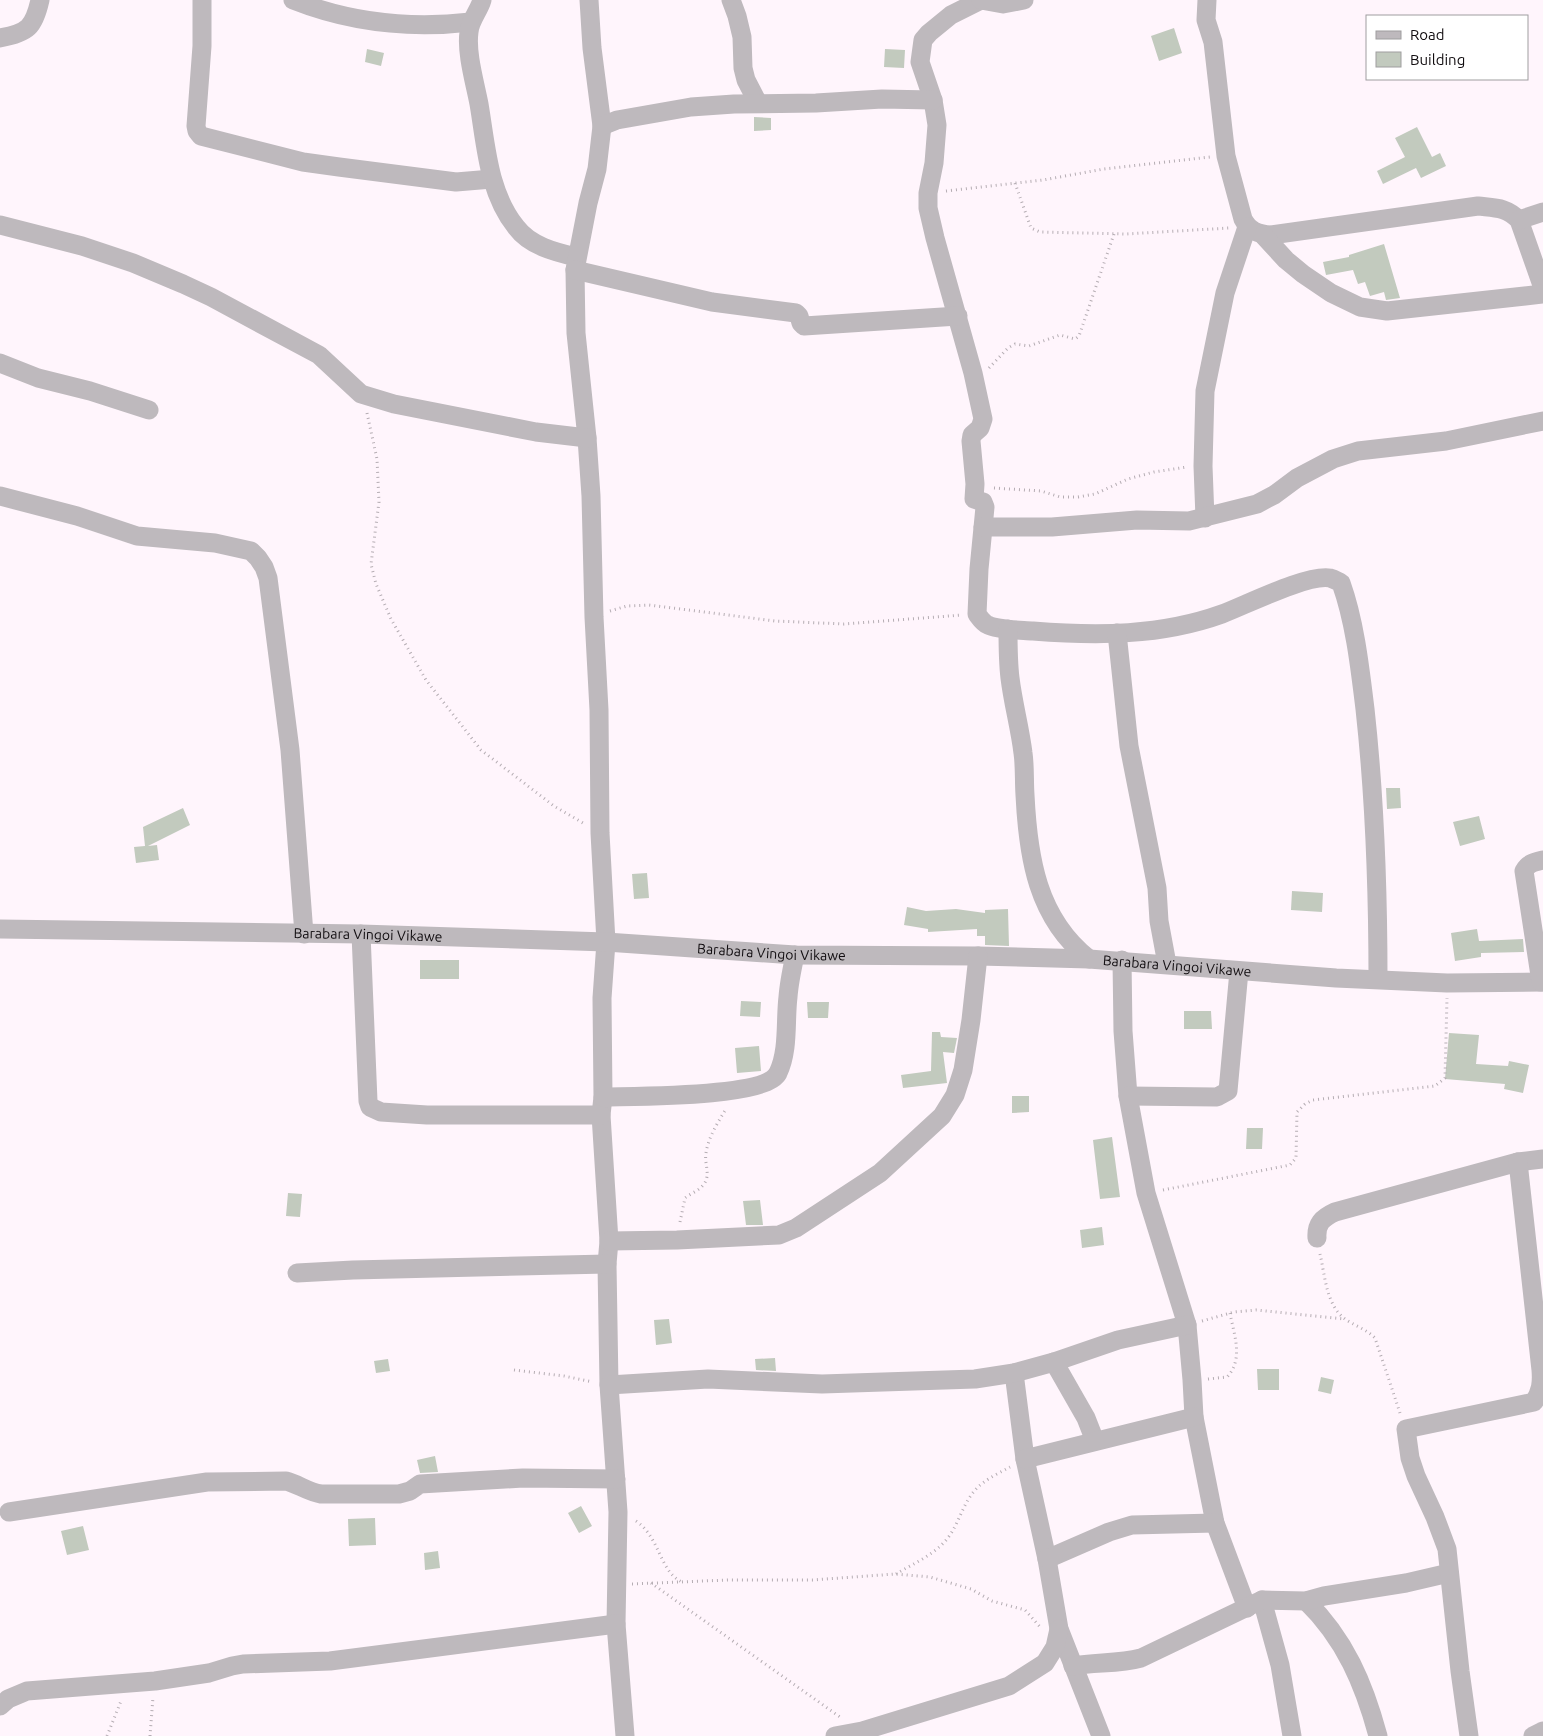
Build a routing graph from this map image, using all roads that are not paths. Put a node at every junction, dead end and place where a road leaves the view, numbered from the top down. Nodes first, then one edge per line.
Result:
1 (40, 0) edge
2 (202, 0) edge
3 (294, 0) edge
4 (482, 0) edge
5 (589, 0) edge
6 (731, 0) edge
7 (981, 0) edge
8 (1024, 0) edge
9 (1206, 0) edge
10 (471, 22) junction
11 (0, 38) edge
12 (933, 100) junction
13 (758, 103) junction
14 (602, 126) junction
15 (492, 179) junction
16 (1543, 212) edge
17 (1519, 220) junction
18 (0, 225) edge
19 (1255, 231) junction
20 (576, 264) junction
21 (1543, 288) edge
22 (1543, 294) edge
23 (958, 316) junction
24 (0, 363) edge
25 (149, 410) dead end
26 (1543, 422) edge
27 (587, 438) junction
28 (0, 496) edge
29 (1205, 518) junction
30 (983, 527) junction
31 (1008, 629) junction
32 (1117, 633) junction
33 (1543, 860) edge
34 (1, 924) edge
35 (304, 934) junction
36 (361, 934) junction
37 (606, 942) junction
38 (795, 955) junction
39 (978, 956) junction
40 (1089, 958) junction
41 (1122, 960) junction
42 (1167, 964) junction
43 (1239, 971) junction
44 (1378, 978) junction
45 (1542, 982) edge
46 (1128, 1096) junction
47 (602, 1106) junction
48 (1543, 1159) edge
49 (1518, 1162) junction
50 (1317, 1238) road end
51 (609, 1241) junction
52 (607, 1264) junction
53 (297, 1273) dead end
54 (1187, 1325) junction
55 (1054, 1362) junction
56 (1014, 1373) junction
57 (609, 1385) junction
58 (1539, 1405) edge
59 (1194, 1417) junction
60 (1095, 1441) junction
61 (1025, 1458) junction
62 (616, 1479) junction
63 (9, 1512) dead end
64 (1215, 1523) junction
65 (1047, 1559) junction
66 (1448, 1573) junction
67 (1306, 1601) junction
68 (1255, 1604) junction
69 (616, 1624) junction
70 (1057, 1638) junction
71 (1074, 1666) junction
72 (0, 1706) edge
73 (1543, 1731) edge
74 (863, 1734) edge
75 (626, 1736) edge
76 (834, 1736) edge
77 (1101, 1736) edge
78 (1292, 1736) edge
79 (1378, 1736) edge
80 (1469, 1736) edge
81 (1532, 1736) edge

1 - 11 street
2 - 15 street
3 - 10 street
4 - 10 street
5 - 14 street
6 - 13 street
7 - 8 street
7 - 12 street
9 - 19 street
10 - 15 street
12 - 13 street
12 - 23 street
13 - 14 street
14 - 20 street
15 - 20 street
16 - 17 street
17 - 19 street
17 - 21 street
18 - 27 street
19 - 22 street
19 - 29 street
20 - 23 street
20 - 27 street
23 - 30 street
24 - 25 street
26 - 29 street
27 - 37 street
28 - 35 street
29 - 30 street
30 - 31 street
31 - 32 street
31 - 40 street
32 - 42 street
32 - 44 street
33 - 45 street
34 - 35 street, Barabara Vingoi Vikawe
35 - 36 street, Barabara Vingoi Vikawe
36 - 37 street, Barabara Vingoi Vikawe
36 - 47 street
37 - 38 street, Barabara Vingoi Vikawe
37 - 47 street
38 - 39 street, Barabara Vingoi Vikawe
38 - 47 street
39 - 40 street, Barabara Vingoi Vikawe
39 - 51 street
40 - 41 street, Barabara Vingoi Vikawe
41 - 42 street, Barabara Vingoi Vikawe
41 - 46 street
42 - 43 street, Barabara Vingoi Vikawe
43 - 44 street, Barabara Vingoi Vikawe
43 - 46 street
44 - 45 street, Barabara Vingoi Vikawe
46 - 54 street
47 - 51 street
48 - 49 street
49 - 50 street
49 - 58 street
51 - 52 street
52 - 53 street
52 - 57 street
54 - 55 street
54 - 59 street
55 - 56 street
55 - 60 street
56 - 57 street
56 - 61 street
57 - 62 street
58 - 66 street
59 - 60 street
59 - 64 street
60 - 61 street
61 - 65 street
62 - 63 street
62 - 69 street
64 - 65 street
64 - 68 street
65 - 70 street
66 - 67 street
66 - 80 street
67 - 68 street
67 - 79 street
68 - 71 street
68 - 78 street
69 - 72 street
69 - 75 street
70 - 71 street
70 - 74 street
71 - 77 street
73 - 81 street
74 - 76 street

